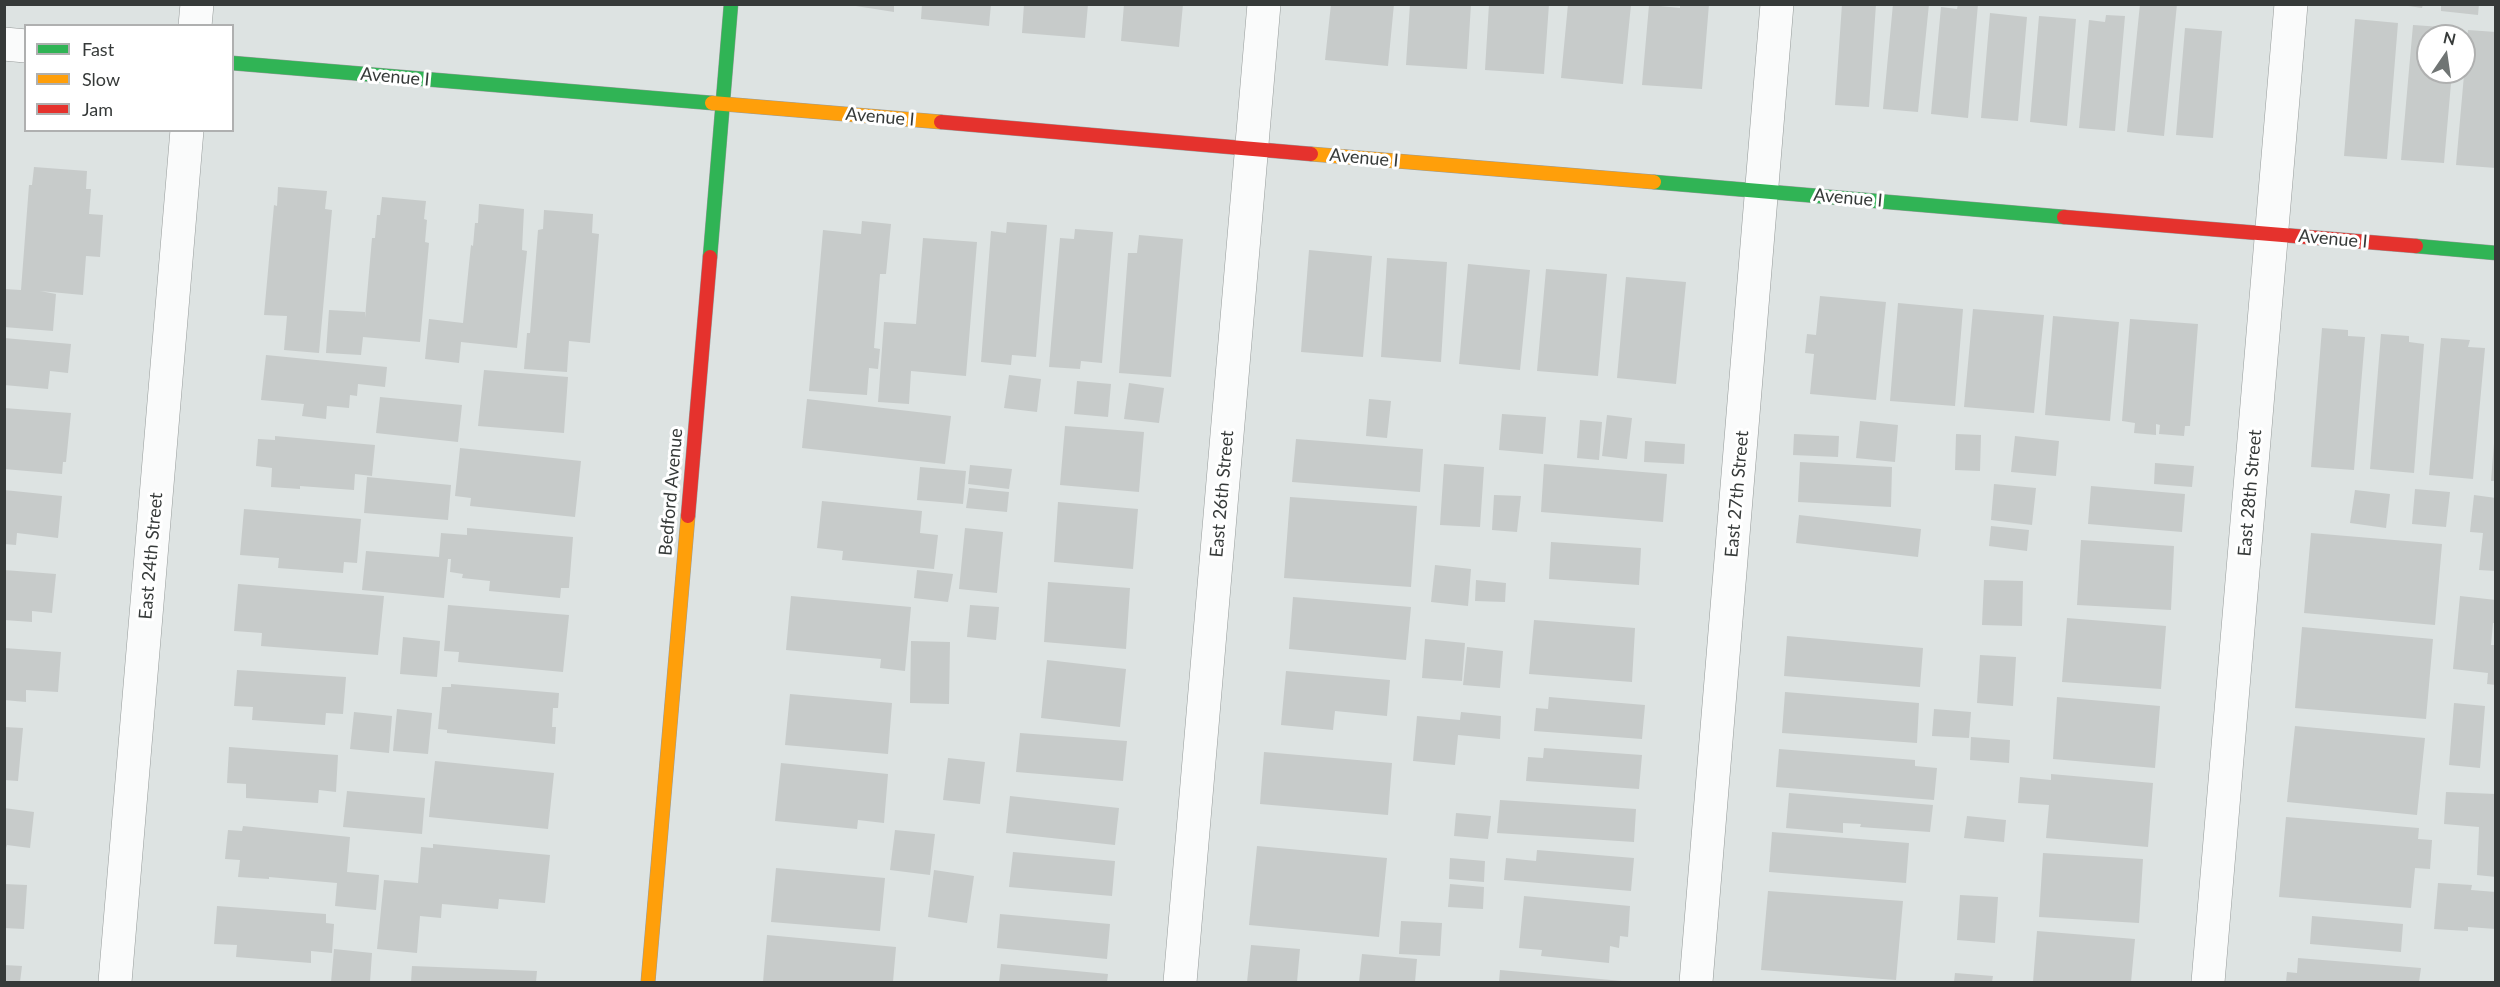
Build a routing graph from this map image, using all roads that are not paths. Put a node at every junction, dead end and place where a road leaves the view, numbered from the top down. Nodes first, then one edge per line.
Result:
1 (197, 4) edge
2 (731, 4) edge
3 (1264, 4) edge
4 (1777, 4) edge
5 (2291, 4) edge
6 (195, 24) edge
7 (4, 44) edge
8 (24, 46) edge
9 (234, 63) edge
10 (722, 104) junction
11 (187, 132) edge
12 (1251, 148) junction
13 (1762, 191) junction
14 (2271, 234) junction
15 (2496, 253) edge
16 (115, 982) edge
17 (648, 982) edge
18 (1180, 982) edge
19 (1696, 982) edge
20 (2208, 982) edge

1 - 6 street
2 - 10 street, Bedford Avenue
3 - 12 street, East 26th Street
4 - 13 street, East 27th Street
5 - 14 street, East 28th Street
7 - 8 street
9 - 10 street, Avenue I
10 - 12 street, Avenue I
10 - 17 street, Bedford Avenue
11 - 16 street, East 24th Street
12 - 13 street, Avenue I
12 - 18 street, East 26th Street
13 - 14 street, Avenue I
13 - 19 street, East 27th Street
14 - 15 street, Avenue I
14 - 20 street, East 28th Street

